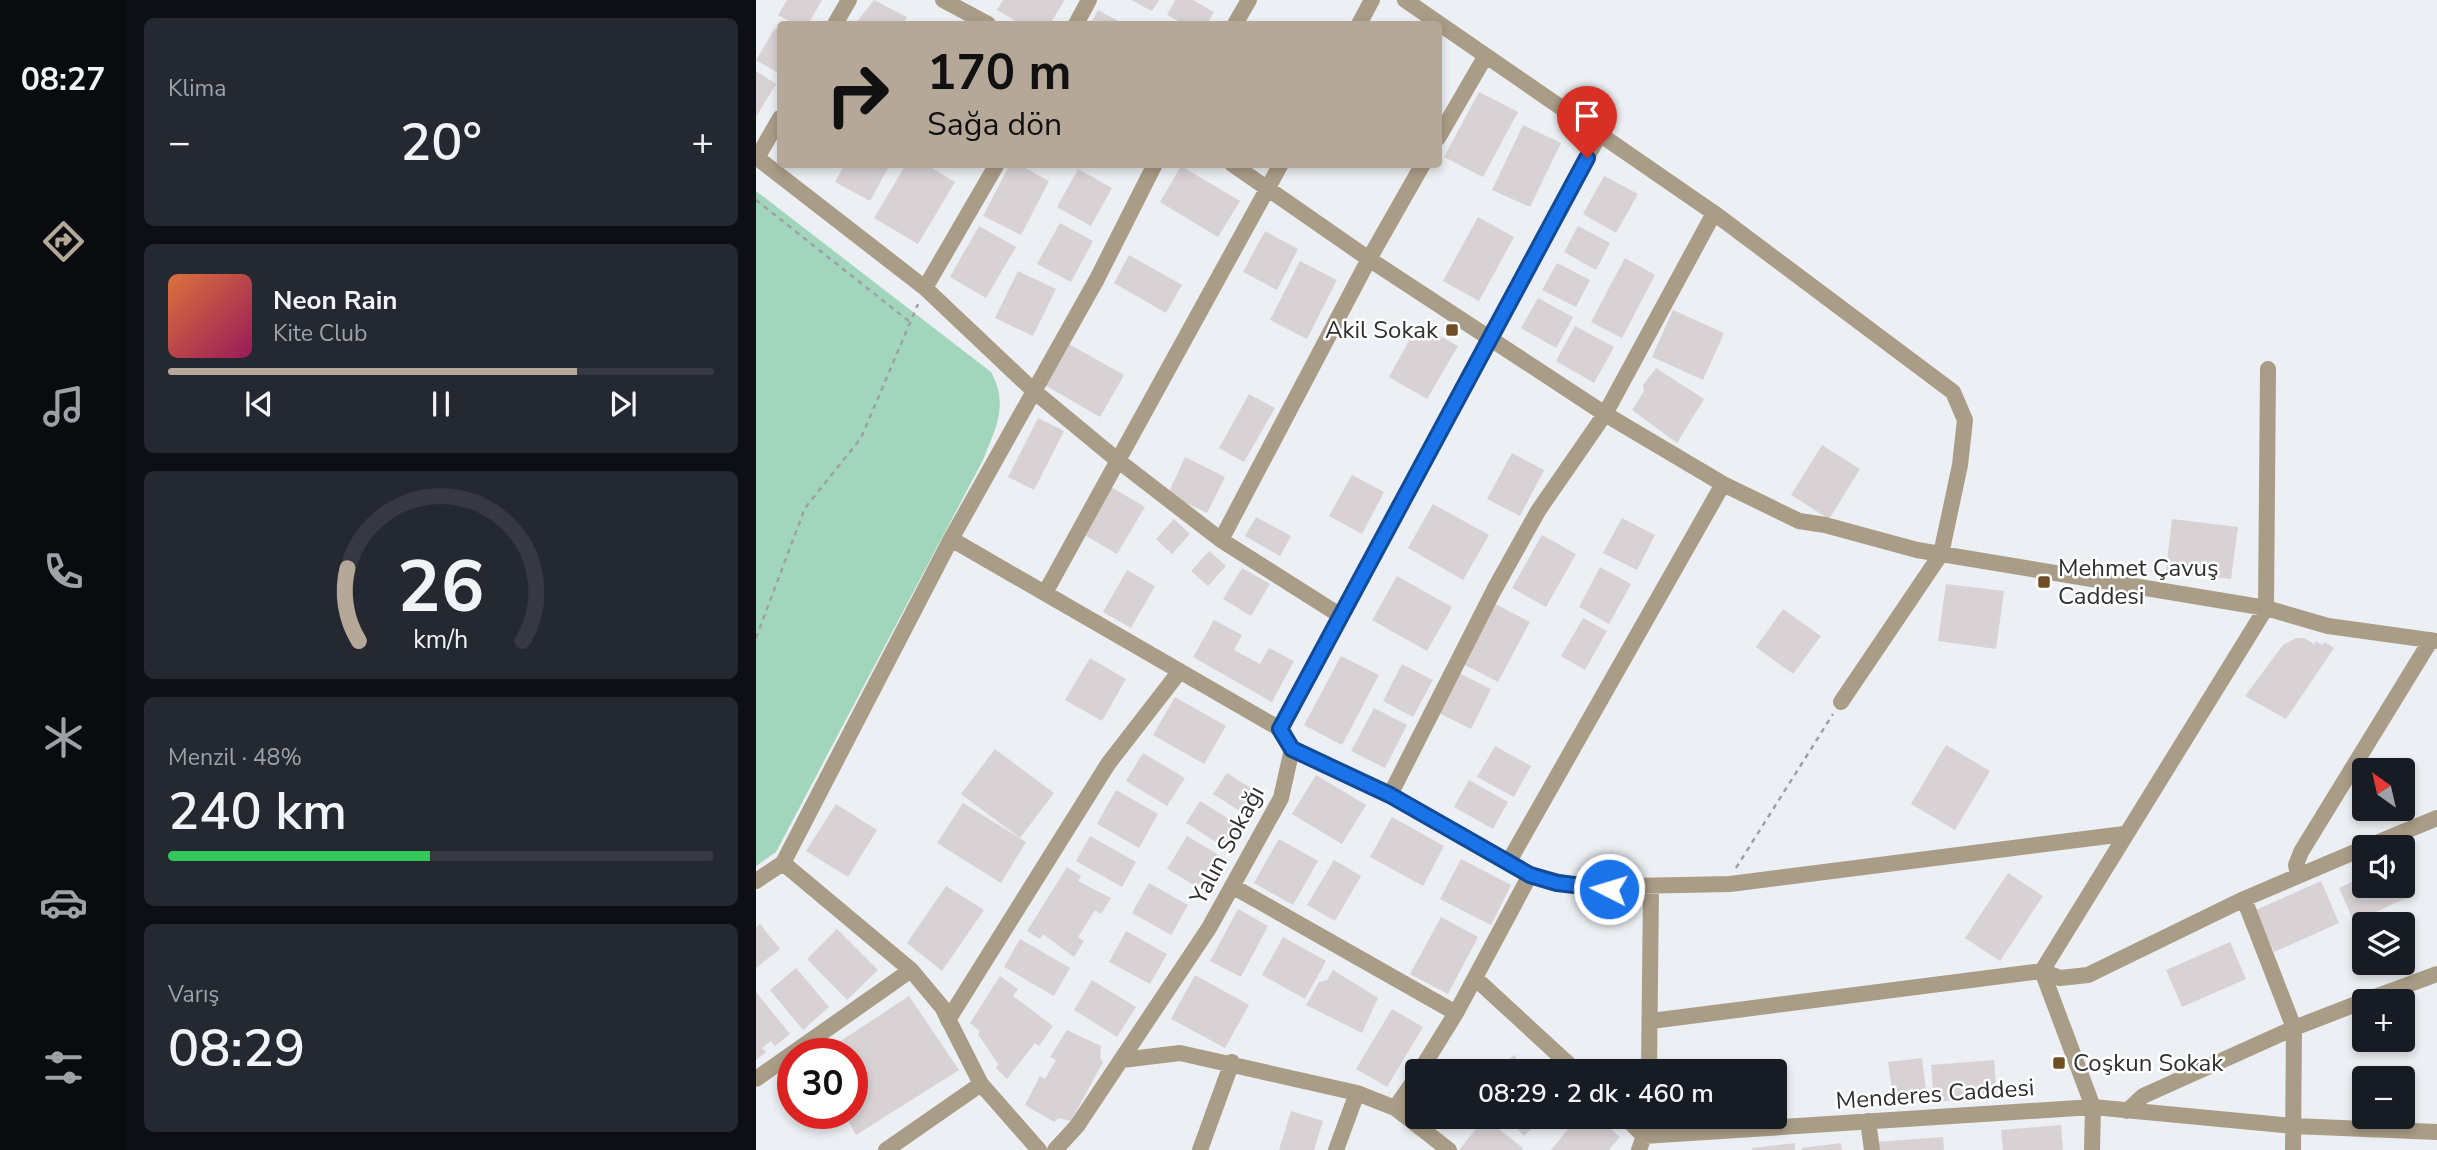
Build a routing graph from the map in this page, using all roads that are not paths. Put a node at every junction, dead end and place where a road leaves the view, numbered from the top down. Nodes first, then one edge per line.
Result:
1 (849, 0) edge
2 (943, 0) edge
3 (1088, 0) edge
4 (1249, 0) edge
5 (1372, 0) edge
6 (1405, 0) edge
7 (837, 21) edge
8 (982, 21) edge
9 (1078, 21) edge
10 (1237, 21) edge
11 (1361, 21) edge
12 (1434, 21) edge
13 (1442, 26) edge
14 (1485, 57) junction
15 (777, 123) edge
16 (1442, 131) edge
17 (1600, 135) junction
18 (757, 158) edge
19 (995, 168) edge
20 (1154, 168) edge
21 (1238, 168) edge
22 (1279, 168) edge
23 (1421, 168) edge
24 (1268, 188) junction
25 (1714, 213) junction
26 (1369, 259) junction
27 (925, 288) junction
28 (1488, 338) junction
29 (2268, 369) dead end
30 (1035, 392) junction
31 (1605, 414) junction
32 (1116, 459) junction
33 (1723, 484) junction
34 (951, 539) junction
35 (1222, 540) junction
36 (1941, 554) junction
37 (1045, 593) junction
38 (2266, 608) junction
39 (1341, 616) junction
40 (2434, 641) edge
41 (1180, 671) junction
42 (1841, 702) road end
43 (1280, 729) junction
44 (1292, 749) junction
45 (1390, 795) junction
46 (2437, 818) edge
47 (2124, 834) junction
48 (2396, 835) edge
49 (2352, 853) edge
50 (783, 863) junction
51 (1508, 863) junction
52 (1530, 875) junction
53 (2298, 876) junction
54 (756, 881) edge
55 (1232, 886) junction
56 (1651, 887) junction
57 (2244, 899) junction
58 (911, 970) junction
59 (2042, 971) junction
60 (2437, 974) edge
61 (1475, 978) junction
62 (2396, 989) edge
63 (2352, 1006) edge
64 (1456, 1013) junction
65 (948, 1020) junction
66 (1651, 1021) junction
67 (2294, 1028) junction
68 (1428, 1059) edge
69 (1563, 1059) edge
70 (1649, 1059) edge
71 (1122, 1060) junction
72 (1232, 1062) junction
73 (756, 1079) edge
74 (981, 1084) junction
75 (1357, 1093) junction
76 (1405, 1093) edge
77 (2093, 1107) junction
78 (1395, 1108) junction
79 (2127, 1111) junction
80 (1868, 1121) junction
81 (2294, 1126) junction
82 (2437, 1132) edge
83 (1642, 1143) edge
84 (886, 1150) edge
85 (1039, 1150) edge
86 (1055, 1150) edge
87 (1200, 1150) edge
88 (1336, 1150) edge
89 (1449, 1150) edge
90 (1872, 1150) edge
91 (2092, 1150) edge
92 (2293, 1150) edge

1 - 7 street
2 - 8 street
3 - 9 street
4 - 10 street
5 - 11 street
6 - 12 street
13 - 14 street
14 - 16 street
14 - 17 street
15 - 18 street
17 - 25 street
17 - 28 street
18 - 27 street
19 - 27 street
20 - 30 street
21 - 24 street
22 - 24 street
23 - 26 street
24 - 26 street
24 - 32 street
25 - 31 street
25 - 36 street
26 - 28 street
26 - 35 street
27 - 30 street
28 - 31 street
28 - 39 street
29 - 38 street
30 - 32 street
30 - 34 street
31 - 33 street
31 - 45 street
32 - 35 street
32 - 37 street
33 - 36 street
33 - 51 street
34 - 37 street
34 - 50 street
35 - 39 street
36 - 38 street
36 - 42 street
37 - 41 street
38 - 40 street
38 - 47 street
39 - 43 street
40 - 53 street
41 - 43 street
41 - 65 street
43 - 44 street
44 - 45 street
44 - 55 street, Yalın Sokağı
45 - 51 street
46 - 48 street
47 - 56 street
47 - 59 street
49 - 53 street
50 - 54 street
50 - 58 street
51 - 52 street
52 - 56 street
52 - 61 street
53 - 57 street
55 - 64 street
55 - 71 street, Yalın Sokağı
56 - 66 street
57 - 59 street
57 - 67 street
58 - 65 street
58 - 73 street
59 - 66 street
59 - 77 street
60 - 62 street
61 - 64 street
61 - 69 street
63 - 67 street
64 - 68 street
65 - 74 street
66 - 70 street
67 - 79 street
67 - 81 street
71 - 72 street
71 - 86 street, Yalın Sokağı
72 - 75 street
72 - 87 street
74 - 84 street
74 - 85 street
75 - 78 street
75 - 88 street
76 - 78 street
77 - 79 street, Menderes Caddesi
77 - 80 street, Menderes Caddesi
77 - 91 street
78 - 89 street
79 - 81 street, Menderes Caddesi
80 - 83 street, Menderes Caddesi
80 - 90 street
81 - 82 street, Menderes Caddesi
81 - 92 street

